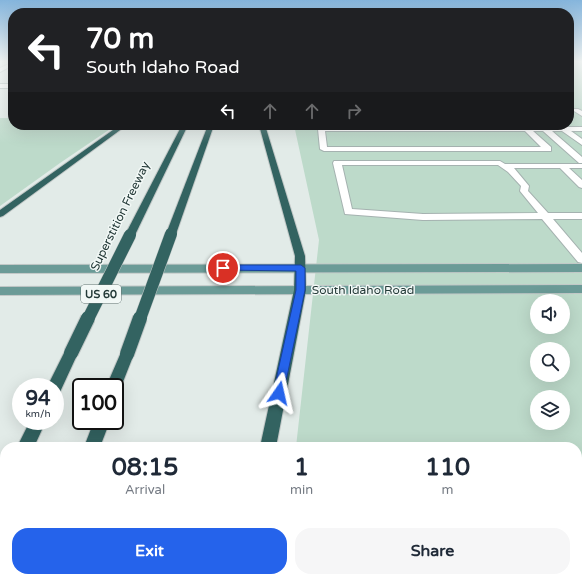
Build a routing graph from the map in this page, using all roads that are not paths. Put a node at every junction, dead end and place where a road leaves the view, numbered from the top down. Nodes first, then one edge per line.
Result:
1 (576, 110) dead end
2 (582, 114) edge
3 (117, 130) edge
4 (182, 130) edge
5 (209, 130) edge
6 (263, 130) edge
7 (321, 130) edge
8 (528, 130) edge
9 (546, 130) edge
10 (565, 130) edge
11 (582, 143) edge
12 (582, 161) edge
13 (503, 166) junction
14 (562, 166) junction
15 (582, 166) edge
16 (580, 182) edge
17 (0, 214) edge
18 (545, 216) junction
19 (582, 216) edge
20 (582, 260) edge
21 (0, 268) edge
22 (301, 268) junction
23 (582, 268) edge
24 (300, 290) junction
25 (582, 290) edge
26 (0, 291) edge
27 (60, 378) edge
28 (118, 378) edge
29 (34, 430) edge
30 (99, 430) edge
31 (28, 442) edge
32 (94, 442) edge
33 (269, 442) edge

1 - 2 street
3 - 17 highway
4 - 27 highway, Superstition Freeway / US 60, bridge
5 - 28 highway, bridge
6 - 22 highway
7 - 8 street
9 - 12 street
10 - 11 street
13 - 14 street
13 - 18 street
13 - 18 street
14 - 15 street
14 - 16 street
18 - 19 street
18 - 20 street
21 - 22 main road, South Idaho Road
22 - 23 main road, South Idaho Road
22 - 24 highway
24 - 25 main road, South Idaho Road
24 - 26 main road, South Idaho Road
24 - 33 highway
29 - 31 highway
30 - 32 highway

